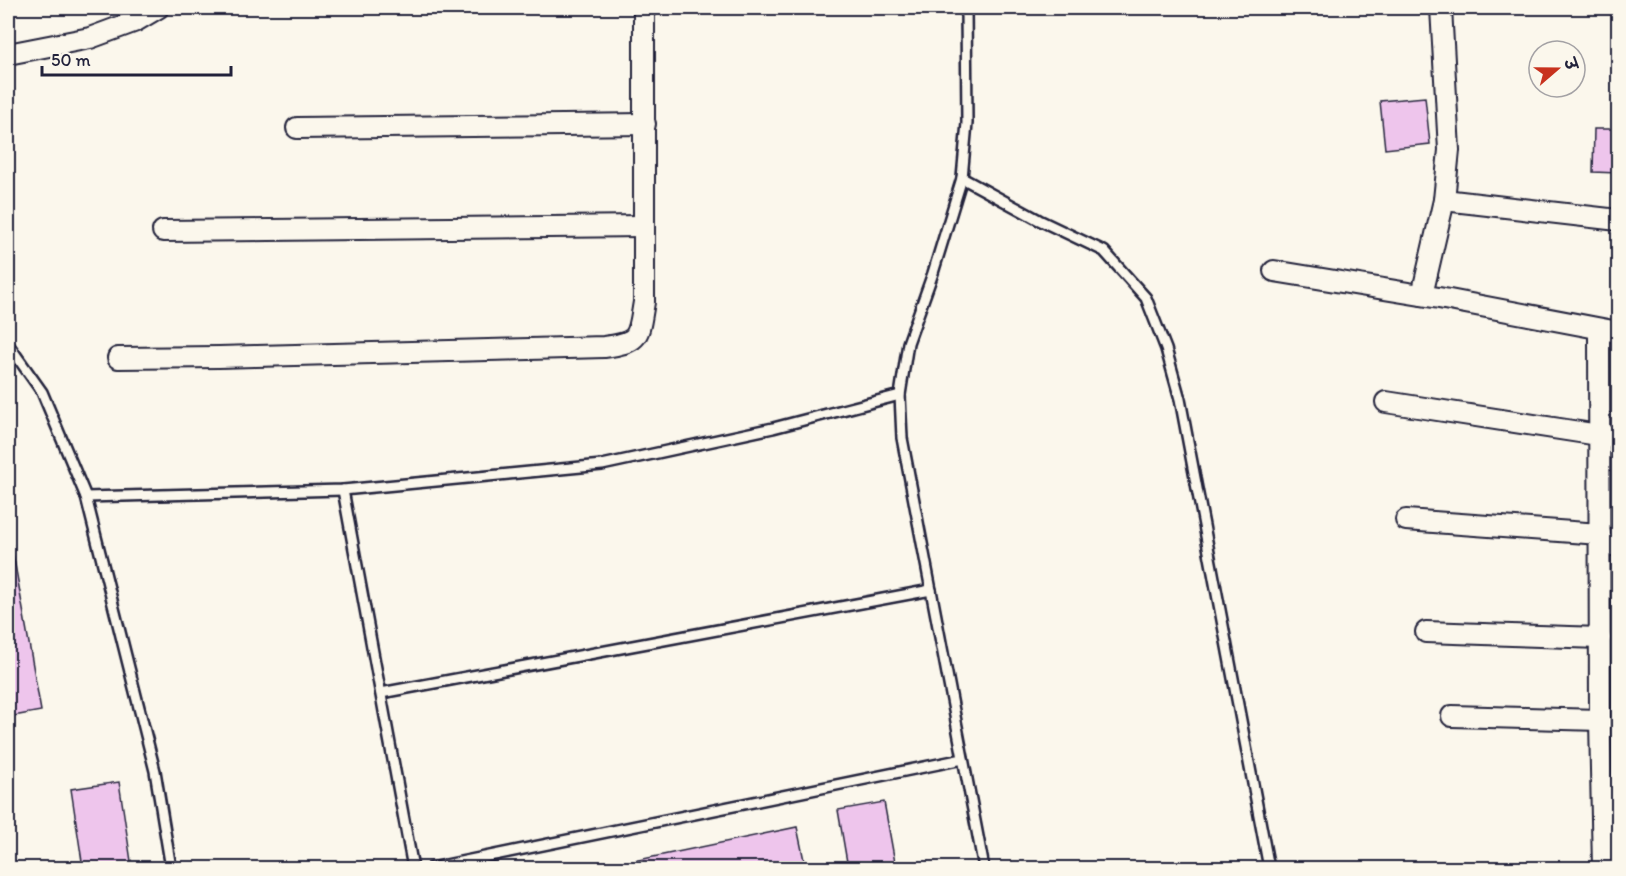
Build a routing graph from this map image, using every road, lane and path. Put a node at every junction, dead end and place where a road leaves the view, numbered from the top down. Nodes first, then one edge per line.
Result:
1 (158, 8) edge
2 (644, 8) edge
3 (966, 8) edge
4 (1441, 8) edge
5 (8, 54) edge
6 (645, 124) junction
7 (297, 128) dead end
8 (962, 178) junction
9 (1444, 200) junction
10 (1618, 220) edge
11 (644, 226) junction
12 (163, 231) dead end
13 (1274, 272) dead end
14 (1422, 295) junction
15 (1599, 329) junction
16 (1618, 332) edge
17 (8, 344) edge
18 (118, 358) dead end
19 (900, 396) junction
20 (1386, 402) dead end
21 (1609, 437) edge
22 (343, 490) junction
23 (86, 497) junction
24 (1406, 520) dead end
25 (1606, 541) edge
26 (931, 590) junction
27 (1426, 632) dead end
28 (1606, 647) edge
29 (381, 693) junction
30 (1452, 716) dead end
31 (1600, 720) junction
32 (1610, 752) edge
33 (963, 759) junction
34 (1608, 857) edge
35 (171, 868) edge
36 (413, 868) edge
37 (431, 868) edge
38 (984, 868) edge
39 (1269, 868) edge

1 - 5 street
2 - 6 street
3 - 8 lane
4 - 9 street
6 - 7 street
6 - 11 street
8 - 19 lane
8 - 39 lane
9 - 10 street
9 - 14 street
11 - 12 street
11 - 18 street
13 - 14 street
14 - 15 street
15 - 16 street
15 - 21 street
17 - 23 lane
19 - 22 lane
19 - 26 lane
20 - 21 street
21 - 25 street
22 - 23 lane
22 - 29 lane
23 - 35 lane
24 - 25 street
25 - 28 street
26 - 29 lane
26 - 33 lane
27 - 28 street
28 - 31 street
29 - 36 lane
30 - 31 street
31 - 32 street
32 - 34 street
33 - 37 lane
33 - 38 lane

